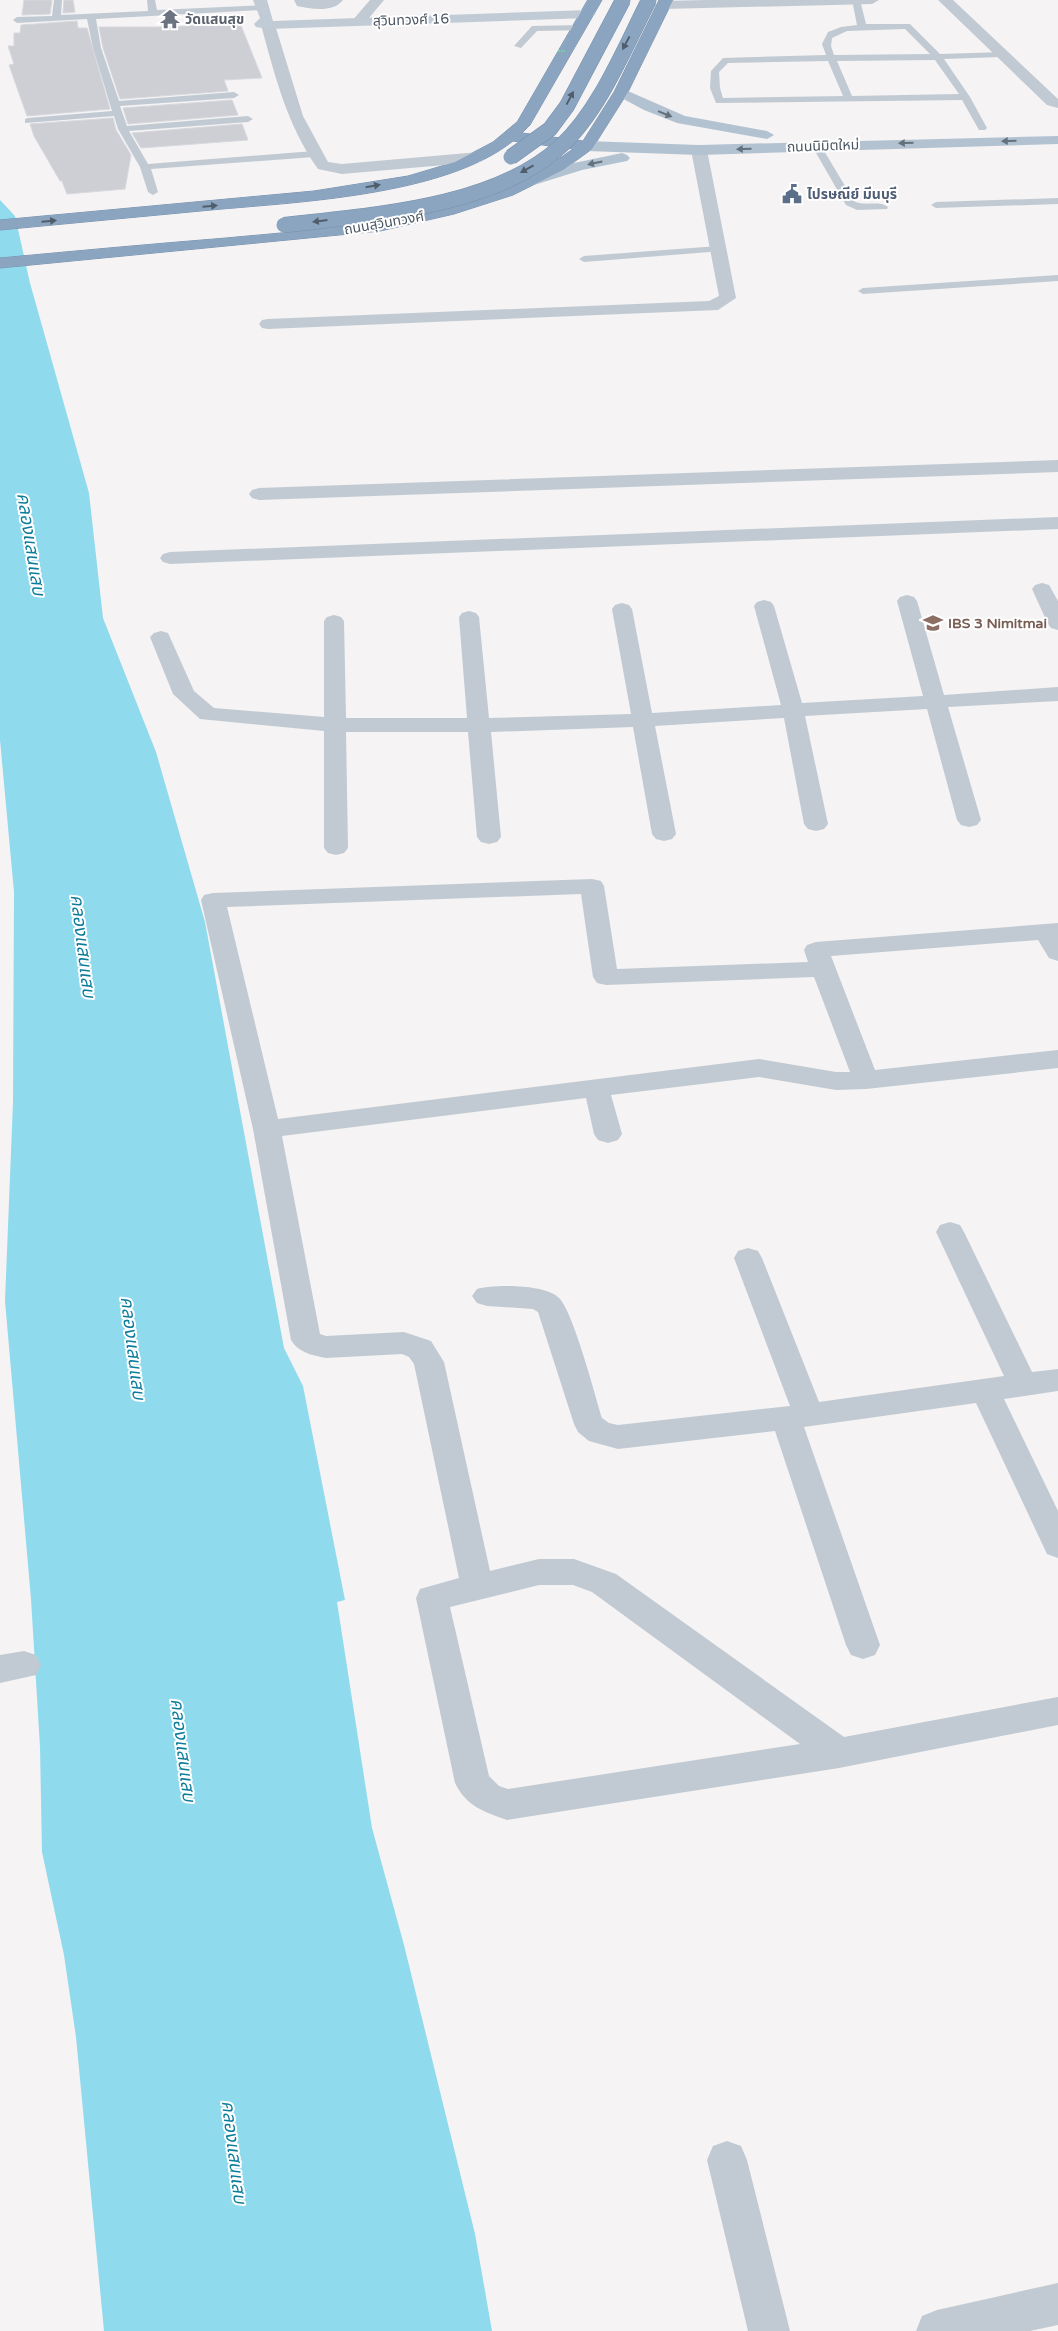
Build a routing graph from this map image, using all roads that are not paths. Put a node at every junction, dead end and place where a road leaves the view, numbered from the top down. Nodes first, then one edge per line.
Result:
1 (58, 0) edge
2 (151, 0) edge
3 (301, 0) edge
4 (336, 0) edge
5 (376, 0) edge
6 (595, 0) edge
7 (623, 0) edge
8 (648, 0) edge
9 (872, 0) edge
10 (665, 2) edge
11 (261, 3) edge
12 (949, 4) edge
13 (858, 6) edge
14 (153, 14) junction
15 (589, 14) junction
16 (91, 16) junction
17 (56, 18) junction
18 (17, 20) dead end
19 (359, 22) junction
20 (268, 25) junction
21 (862, 27) junction
22 (581, 28) junction
23 (518, 46) dead end
24 (1001, 54) junction
25 (938, 57) junction
26 (831, 58) junction
27 (621, 92) junction
28 (234, 95) dead end
29 (966, 97) junction
30 (849, 100) junction
31 (1058, 104) edge
32 (116, 109) junction
33 (248, 119) dead end
34 (28, 121) dead end
35 (1058, 126) edge
36 (982, 128) junction
37 (123, 129) junction
38 (518, 130) junction
39 (770, 136) junction
40 (592, 140) junction
41 (1058, 140) edge
42 (817, 146) junction
43 (699, 150) junction
44 (678, 151) junction
45 (314, 154) junction
46 (487, 165) junction
47 (145, 167) junction
48 (468, 177) dead end
49 (534, 180) junction
50 (152, 192) dead end
51 (1058, 201) edge
52 (936, 205) dead end
53 (883, 207) dead end
54 (0, 225) edge
55 (0, 239) edge
56 (718, 250) junction
57 (0, 251) edge
58 (584, 259) dead end
59 (0, 263) edge
60 (1058, 278) edge
61 (863, 292) dead end
62 (268, 324) dead end
63 (1058, 466) edge
64 (259, 494) dead end
65 (1058, 523) edge
66 (170, 558) dead end
67 (1042, 589) dead end
68 (907, 602) dead end
69 (764, 606) dead end
70 (622, 609) dead end
71 (469, 617) dead end
72 (334, 621) dead end
73 (1058, 624) edge
74 (161, 637) dead end
75 (1058, 694) edge
76 (934, 701) junction
77 (793, 710) junction
78 (641, 720) junction
79 (335, 725) junction
80 (478, 725) junction
81 (969, 820) dead end
82 (816, 824) dead end
83 (664, 834) dead end
84 (489, 837) dead end
85 (336, 848) dead end
86 (1052, 931) edge
87 (1058, 953) edge
88 (823, 970) junction
89 (1058, 1059) edge
90 (866, 1080) junction
91 (596, 1087) junction
92 (267, 1128) junction
93 (608, 1134) dead end
94 (950, 1232) dead end
95 (748, 1258) dead end
96 (487, 1296) dead end
97 (1058, 1380) edge
98 (1022, 1385) junction
99 (985, 1390) junction
100 (797, 1416) junction
101 (1058, 1545) edge
102 (477, 1588) junction
103 (863, 1645) dead end
104 (1058, 1711) edge
105 (839, 1753) junction
106 (727, 2160) dead end
107 (1058, 2304) edge
108 (769, 2331) edge
109 (937, 2331) edge

1 - 17 lane
2 - 14 lane
3 - 4 street
5 - 19 street
6 - 15 highway
46 -> 7 highway, bridge
8 -> 57 highway, ถนนสุวินทวงศ์, bridge
9 - 13 street
10 - 13 street
10 - 27 highway, ถนนสุวินทวงศ์
11 - 14 lane
11 - 20 street
12 - 24 street
13 - 21 lane
14 - 16 lane
15 - 19 street, สุวินทวงศ์ 16
15 - 22 highway
16 - 17 lane
16 - 32 lane
17 - 18 lane
19 - 20 street, สุวินทวงศ์ 16
20 - 45 street
21 - 25 lane
21 - 26 lane
22 - 23 lane
22 - 38 highway
24 - 25 lane
24 - 31 street
25 - 26 lane
25 - 29 lane
26 - 30 lane
26 - 30 lane
27 -> 39 main road
27 - 40 highway, ถนนสุวินทวงศ์
28 - 32 lane
29 - 30 lane
29 - 36 lane
32 - 34 lane
32 - 37 lane
33 - 37 lane
35 - 36 main road, ถนนนิมิตใหม่
36 - 39 main road, ถนนนิมิตใหม่
37 - 47 lane
38 - 40 highway
38 - 46 highway
39 - 40 main road, ถนนนิมิตใหม่
40 - 44 main road, ถนนนิมิตใหม่
40 - 49 highway, ถนนสุวินทวงศ์
41 -> 42 main road, ถนนนิมิตใหม่
42 -> 43 main road, ถนนนิมิตใหม่
42 - 53 lane
43 - 44 main road, ถนนนิมิตใหม่
43 - 56 street
44 -> 49 main road
45 - 46 street
45 - 47 lane
54 -> 46 highway
47 - 50 lane
48 - 55 highway, ถนนสุวินทวงศ์
49 - 59 highway, ถนนสุวินทวงศ์
51 - 52 lane
56 - 58 lane
56 - 62 street
60 - 61 lane
63 - 64 street
65 - 66 street
67 - 73 street
68 - 76 street
69 - 77 street
70 - 78 street
71 - 80 street
72 - 79 street
74 - 79 street
75 - 76 street
76 - 77 street
76 - 81 street
77 - 78 street
77 - 82 street
78 - 80 street
78 - 83 street
79 - 80 street
79 - 85 street
80 - 84 street
86 - 87 street
86 - 88 street
88 - 90 street
88 - 92 street
89 - 90 street
90 - 91 street
91 - 92 street
91 - 93 street
92 - 102 street
94 - 98 street
95 - 100 street
96 - 100 street
97 - 98 street
98 - 99 street
99 - 100 street
99 - 101 street
100 - 103 street
102 - 105 street
102 - 105 street
104 - 105 street
106 - 108 street
107 - 109 street

